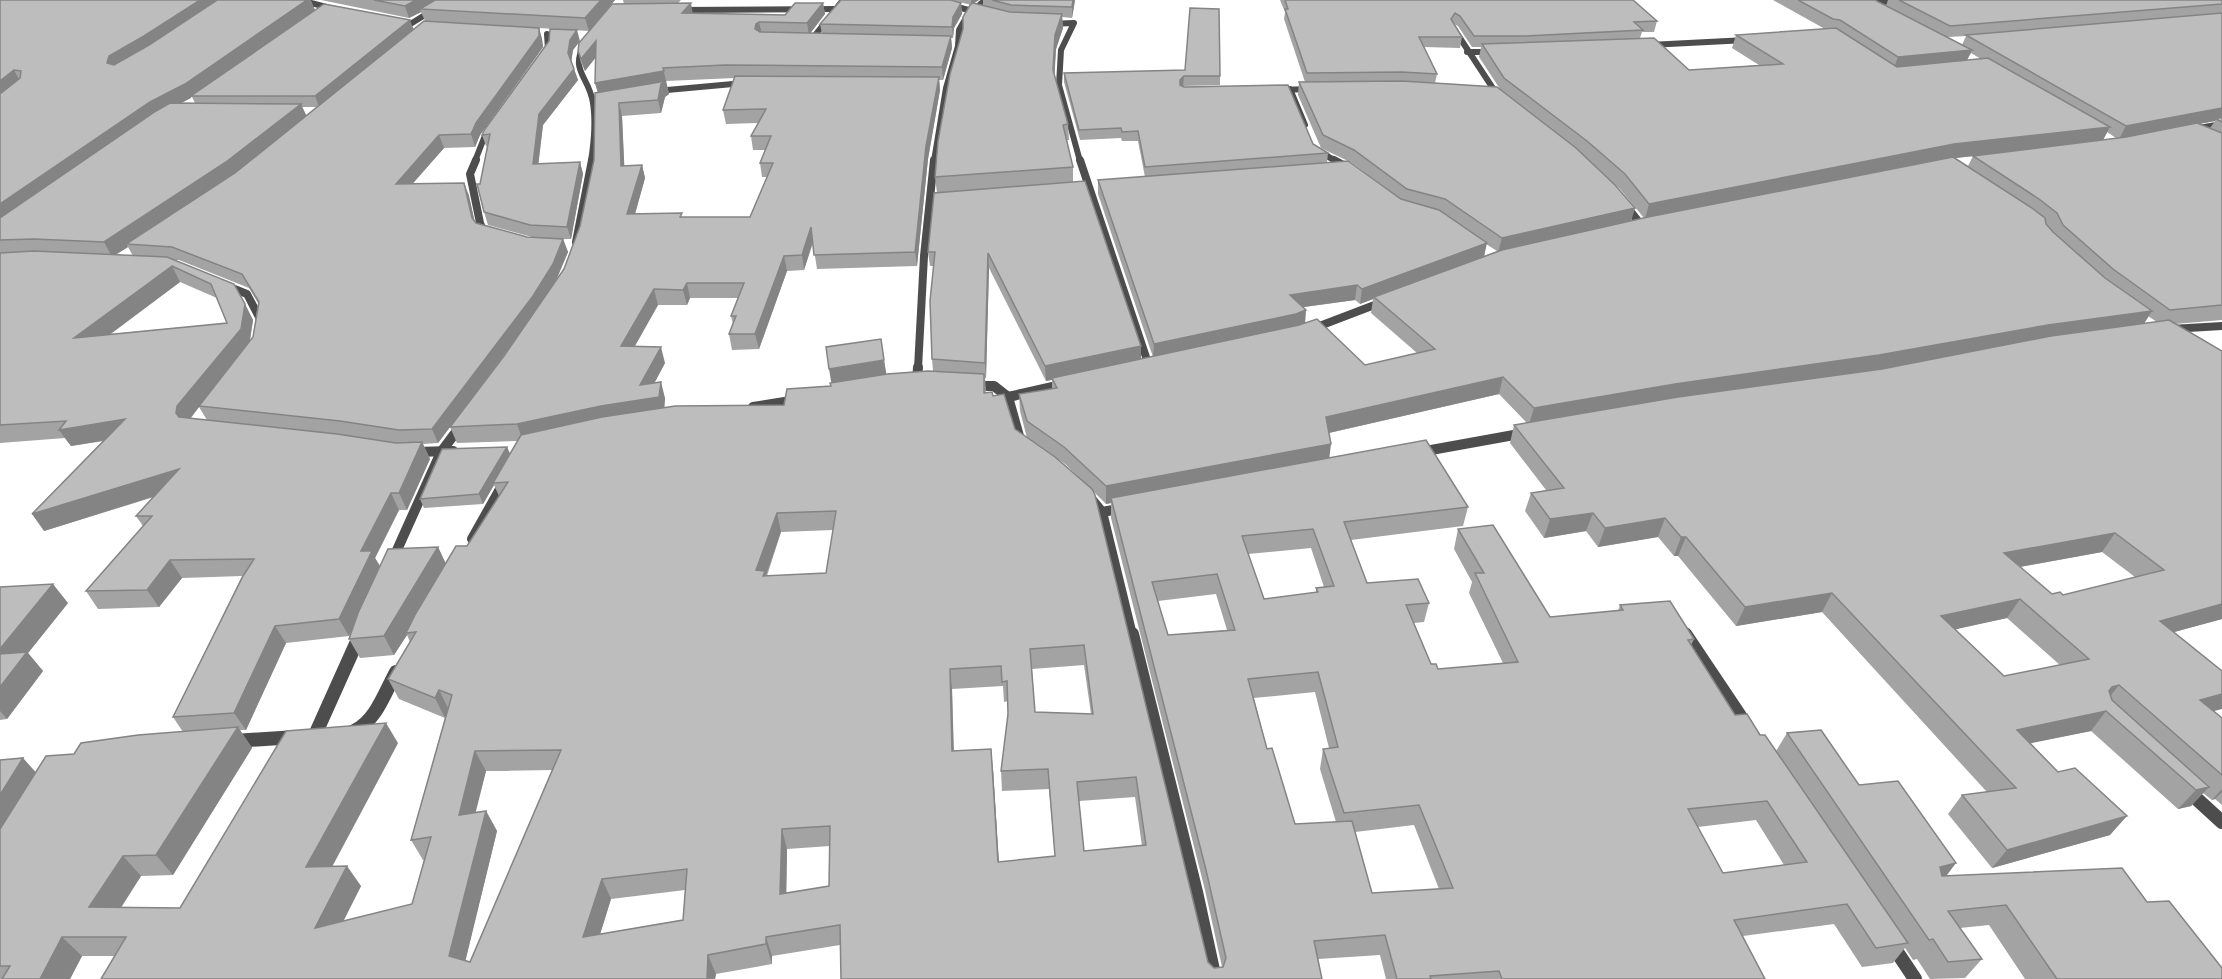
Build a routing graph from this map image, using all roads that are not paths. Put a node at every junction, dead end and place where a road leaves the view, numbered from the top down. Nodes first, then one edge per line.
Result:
1 (300, 0) edge
2 (449, 0) edge
3 (843, 0) edge
4 (931, 0) edge
5 (985, 0) edge
6 (1914, 0) edge
7 (1863, 2) edge
8 (327, 8) junction
9 (1877, 8) edge
10 (838, 9) junction
11 (337, 10) edge
12 (672, 10) edge
13 (973, 10) junction
14 (317, 15) edge
15 (986, 16) edge
16 (401, 21) edge
17 (412, 23) junction
18 (1042, 23) edge
19 (426, 27) edge
20 (1454, 29) edge
21 (536, 33) edge
22 (547, 34) junction
23 (558, 34) edge
24 (579, 36) edge
25 (802, 39) edge
26 (812, 39) junction
27 (824, 39) edge
28 (1749, 40) edge
29 (948, 43) edge
30 (959, 43) junction
31 (1642, 46) edge
32 (1467, 52) junction
33 (1501, 52) edge
34 (536, 66) edge
35 (751, 83) edge
36 (934, 85) edge
37 (946, 85) junction
38 (1290, 89) junction
39 (1323, 89) edge
40 (1267, 90) edge
41 (648, 93) edge
42 (1485, 94) edge
43 (1496, 94) junction
44 (604, 100) edge
45 (1503, 100) edge
46 (593, 102) junction
47 (498, 119) edge
48 (2222, 124) edge
49 (2189, 130) junction
50 (1307, 132) edge
51 (2179, 132) edge
52 (2200, 135) edge
53 (1311, 142) edge
54 (1348, 168) junction
55 (1336, 169) edge
56 (1357, 174) edge
57 (1100, 189) edge
58 (1088, 190) junction
59 (1077, 191) edge
60 (1616, 194) edge
61 (941, 200) edge
62 (930, 201) junction
63 (1653, 223) edge
64 (1642, 226) junction
65 (1631, 228) edge
66 (501, 236) edge
67 (564, 246) edge
68 (575, 246) junction
69 (572, 258) edge
70 (217, 282) edge
71 (1396, 297) edge
72 (2222, 326) edge
73 (1296, 335) edge
74 (257, 339) edge
75 (2176, 341) edge
76 (1160, 364) edge
77 (1149, 366) junction
78 (1138, 369) edge
79 (917, 381) junction
80 (927, 382) edge
81 (905, 383) edge
82 (1073, 383) edge
83 (966, 386) edge
84 (1008, 397) junction
85 (802, 399) edge
86 (745, 408) edge
87 (469, 414) edge
88 (1530, 432) edge
89 (1029, 448) edge
90 (464, 451) edge
91 (405, 452) edge
92 (441, 452) junction
93 (1413, 453) edge
94 (512, 468) edge
95 (1083, 490) edge
96 (1135, 506) edge
97 (1102, 512) junction
98 (465, 550) edge
99 (388, 572) edge
100 (363, 626) edge
101 (1685, 633) edge
102 (401, 662) edge
103 (1750, 732) edge
104 (327, 734) junction
105 (222, 742) edge
106 (2179, 783) edge
107 (2222, 822) edge
108 (1882, 930) edge
109 (1215, 979) edge
110 (1915, 979) edge

1 - 8 street
2 - 17 street
3 - 10 street
4 - 13 street
5 - 13 street
6 - 7 street
7 - 9 street
8 - 11 street
8 - 14 street
10 - 12 street
10 - 26 street
13 - 15 street
13 - 30 street
16 - 17 street
17 - 19 street
18 - 58 street
20 - 32 street
21 - 22 street
22 - 23 street
22 - 34 street
24 - 46 street
25 - 26 street
26 - 27 street
28 - 31 street
29 - 30 street
30 - 37 street
32 - 33 street
32 - 43 street
35 - 41 street
36 - 37 street
37 - 62 street
38 - 39 street
38 - 40 street
38 - 50 street
42 - 43 street
43 - 45 street
44 - 46 street
46 - 68 street
47 - 66 street
48 - 49 street
49 - 51 street
49 - 52 street
53 - 54 street
54 - 55 street
54 - 56 street
57 - 58 street
58 - 59 street
58 - 77 street
60 - 64 street
61 - 62 street
62 - 79 street
63 - 64 street
64 - 65 street
67 - 68 street
68 - 69 street
70 - 74 street
71 - 73 street
72 - 75 street
76 - 77 street
77 - 78 street
79 - 80 street
79 - 81 street
82 - 84 street
83 - 84 street
84 - 89 street
85 - 86 street
87 - 92 street
88 - 93 street
90 - 92 street
91 - 92 street
92 - 99 street
94 - 98 street
95 - 97 street
96 - 97 street
97 - 109 street
100 - 104 street
101 - 103 street
102 - 104 street
104 - 105 street
106 - 107 street
108 - 110 street

